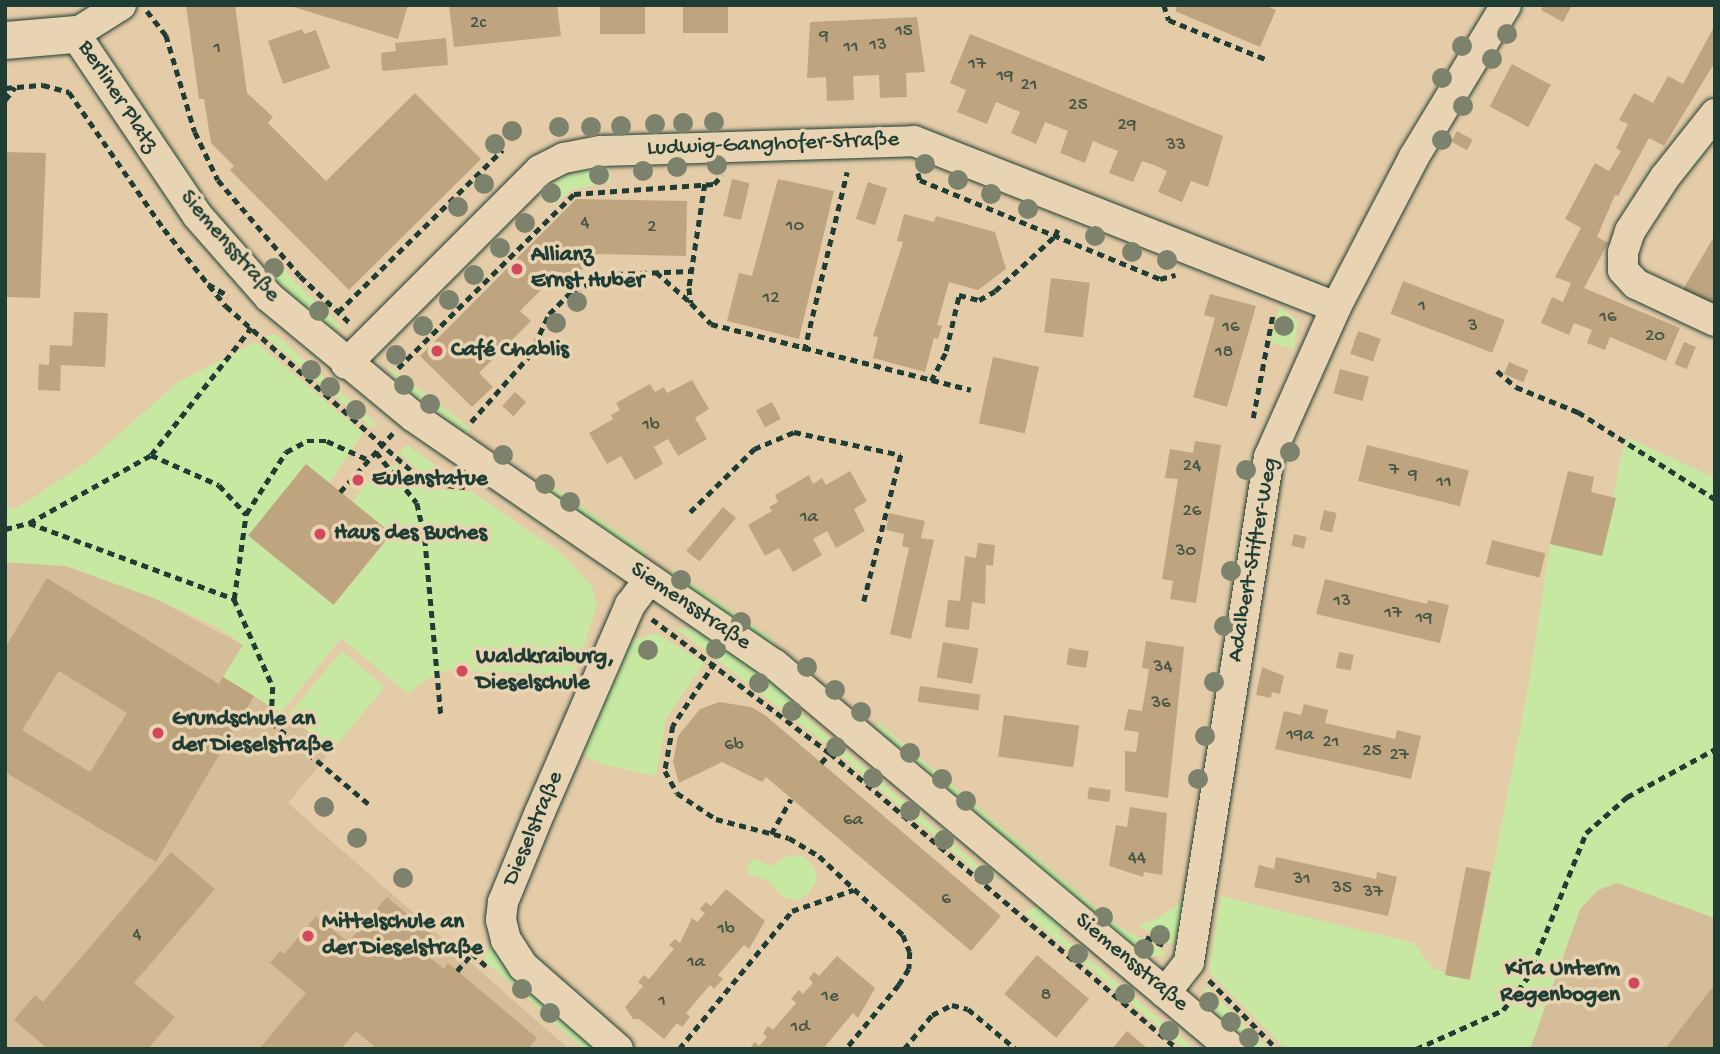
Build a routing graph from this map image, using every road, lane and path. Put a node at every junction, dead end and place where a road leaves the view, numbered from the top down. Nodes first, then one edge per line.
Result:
1 (121, 5) edge
2 (142, 5) edge
3 (1164, 5) edge
4 (1506, 5) edge
5 (75, 34) junction
6 (5, 40) edge
7 (1268, 60) dead end
8 (15, 87) junction
9 (5, 88) edge
10 (5, 100) edge
11 (1715, 114) edge
12 (502, 149) dead end
13 (158, 161) joint
14 (728, 169) dead end
15 (847, 169) dead end
16 (917, 169) dead end
17 (705, 184) junction
18 (1069, 200) junction
19 (1055, 236) junction
20 (690, 271) junction
21 (656, 272) junction
22 (1183, 272) dead end
23 (1281, 285) junction
24 (270, 297) junction
25 (691, 303) junction
26 (1336, 306) junction
27 (338, 312) junction
28 (1715, 321) edge
29 (250, 329) junction
30 (369, 341) junction
31 (804, 351) junction
32 (346, 364) junction
33 (397, 368) dead end
34 (1497, 371) dead end
35 (931, 381) junction
36 (971, 390) dead end
37 (471, 422) dead end
38 (1251, 429) dead end
39 (395, 430) dead end
40 (384, 445) junction
41 (376, 452) junction
42 (151, 455) junction
43 (369, 460) junction
44 (476, 488) dead end
45 (340, 492) dead end
46 (1715, 499) edge
47 (690, 512) dead end
48 (246, 514) junction
49 (29, 523) junction
50 (5, 529) edge
51 (649, 580) junction
52 (234, 599) junction
53 (864, 601) dead end
54 (630, 605) junction
55 (715, 663) junction
56 (441, 716) dead end
57 (1715, 749) edge
58 (830, 754) junction
59 (821, 763) dead end
60 (791, 799) dead end
61 (371, 806) dead end
62 (771, 834) junction
63 (853, 890) junction
64 (1165, 993) junction
65 (618, 1049) edge
66 (679, 1049) edge
67 (846, 1049) edge
68 (904, 1049) edge
69 (1016, 1049) edge
70 (1178, 1049) edge
71 (1232, 1049) edge
72 (1416, 1049) edge

1 - 5 street, Berliner Platz
2 - 27 path
3 - 7 path
4 - 26 street, Adalbert-Stifter-Weg
5 - 6 street, Berliner Platz
5 - 13 street, Berliner Platz
8 - 9 path
8 - 10 path
8 - 29 path
11 - 28 street
12 - 27 path
13 - 24 street, Siemensstraße
14 - 17 path
15 - 31 path
16 - 19 path
17 - 20 path
17 - 33 path
18 - 19 path
18 - 23 street, Ludwig-Ganghofer-Straße
18 - 30 street, Ludwig-Ganghofer-Straße
19 - 22 path
19 - 35 path
20 - 21 path
20 - 25 path
21 - 25 path
21 - 37 path
23 - 26 street, Ludwig-Ganghofer-Straße
23 - 38 path
24 - 29 path
24 - 32 street, Siemensstraße
25 - 31 path
26 - 64 street, Adalbert-Stifter-Weg
27 - 30 path
29 - 40 path
29 - 42 path
30 - 32 street, Ludwig-Ganghofer-Straße
31 - 35 path
32 - 51 street, Siemensstraße
34 - 46 path
35 - 36 path
39 - 40 path
40 - 41 path
40 - 44 path
41 - 43 path
41 - 56 path
42 - 48 path
42 - 49 path
43 - 45 path
43 - 48 path
47 - 53 path
48 - 52 path
49 - 50 path
49 - 52 path
51 - 54 street, Dieselstraße
51 - 64 street, Siemensstraße
52 - 61 path
54 - 55 path
54 - 65 street, Dieselstraße
55 - 58 path
55 - 62 path
57 - 72 path
58 - 59 path
58 - 70 path
60 - 62 path
62 - 63 path
63 - 66 path
63 - 67 path
64 - 71 street, Siemensstraße
68 - 69 path

